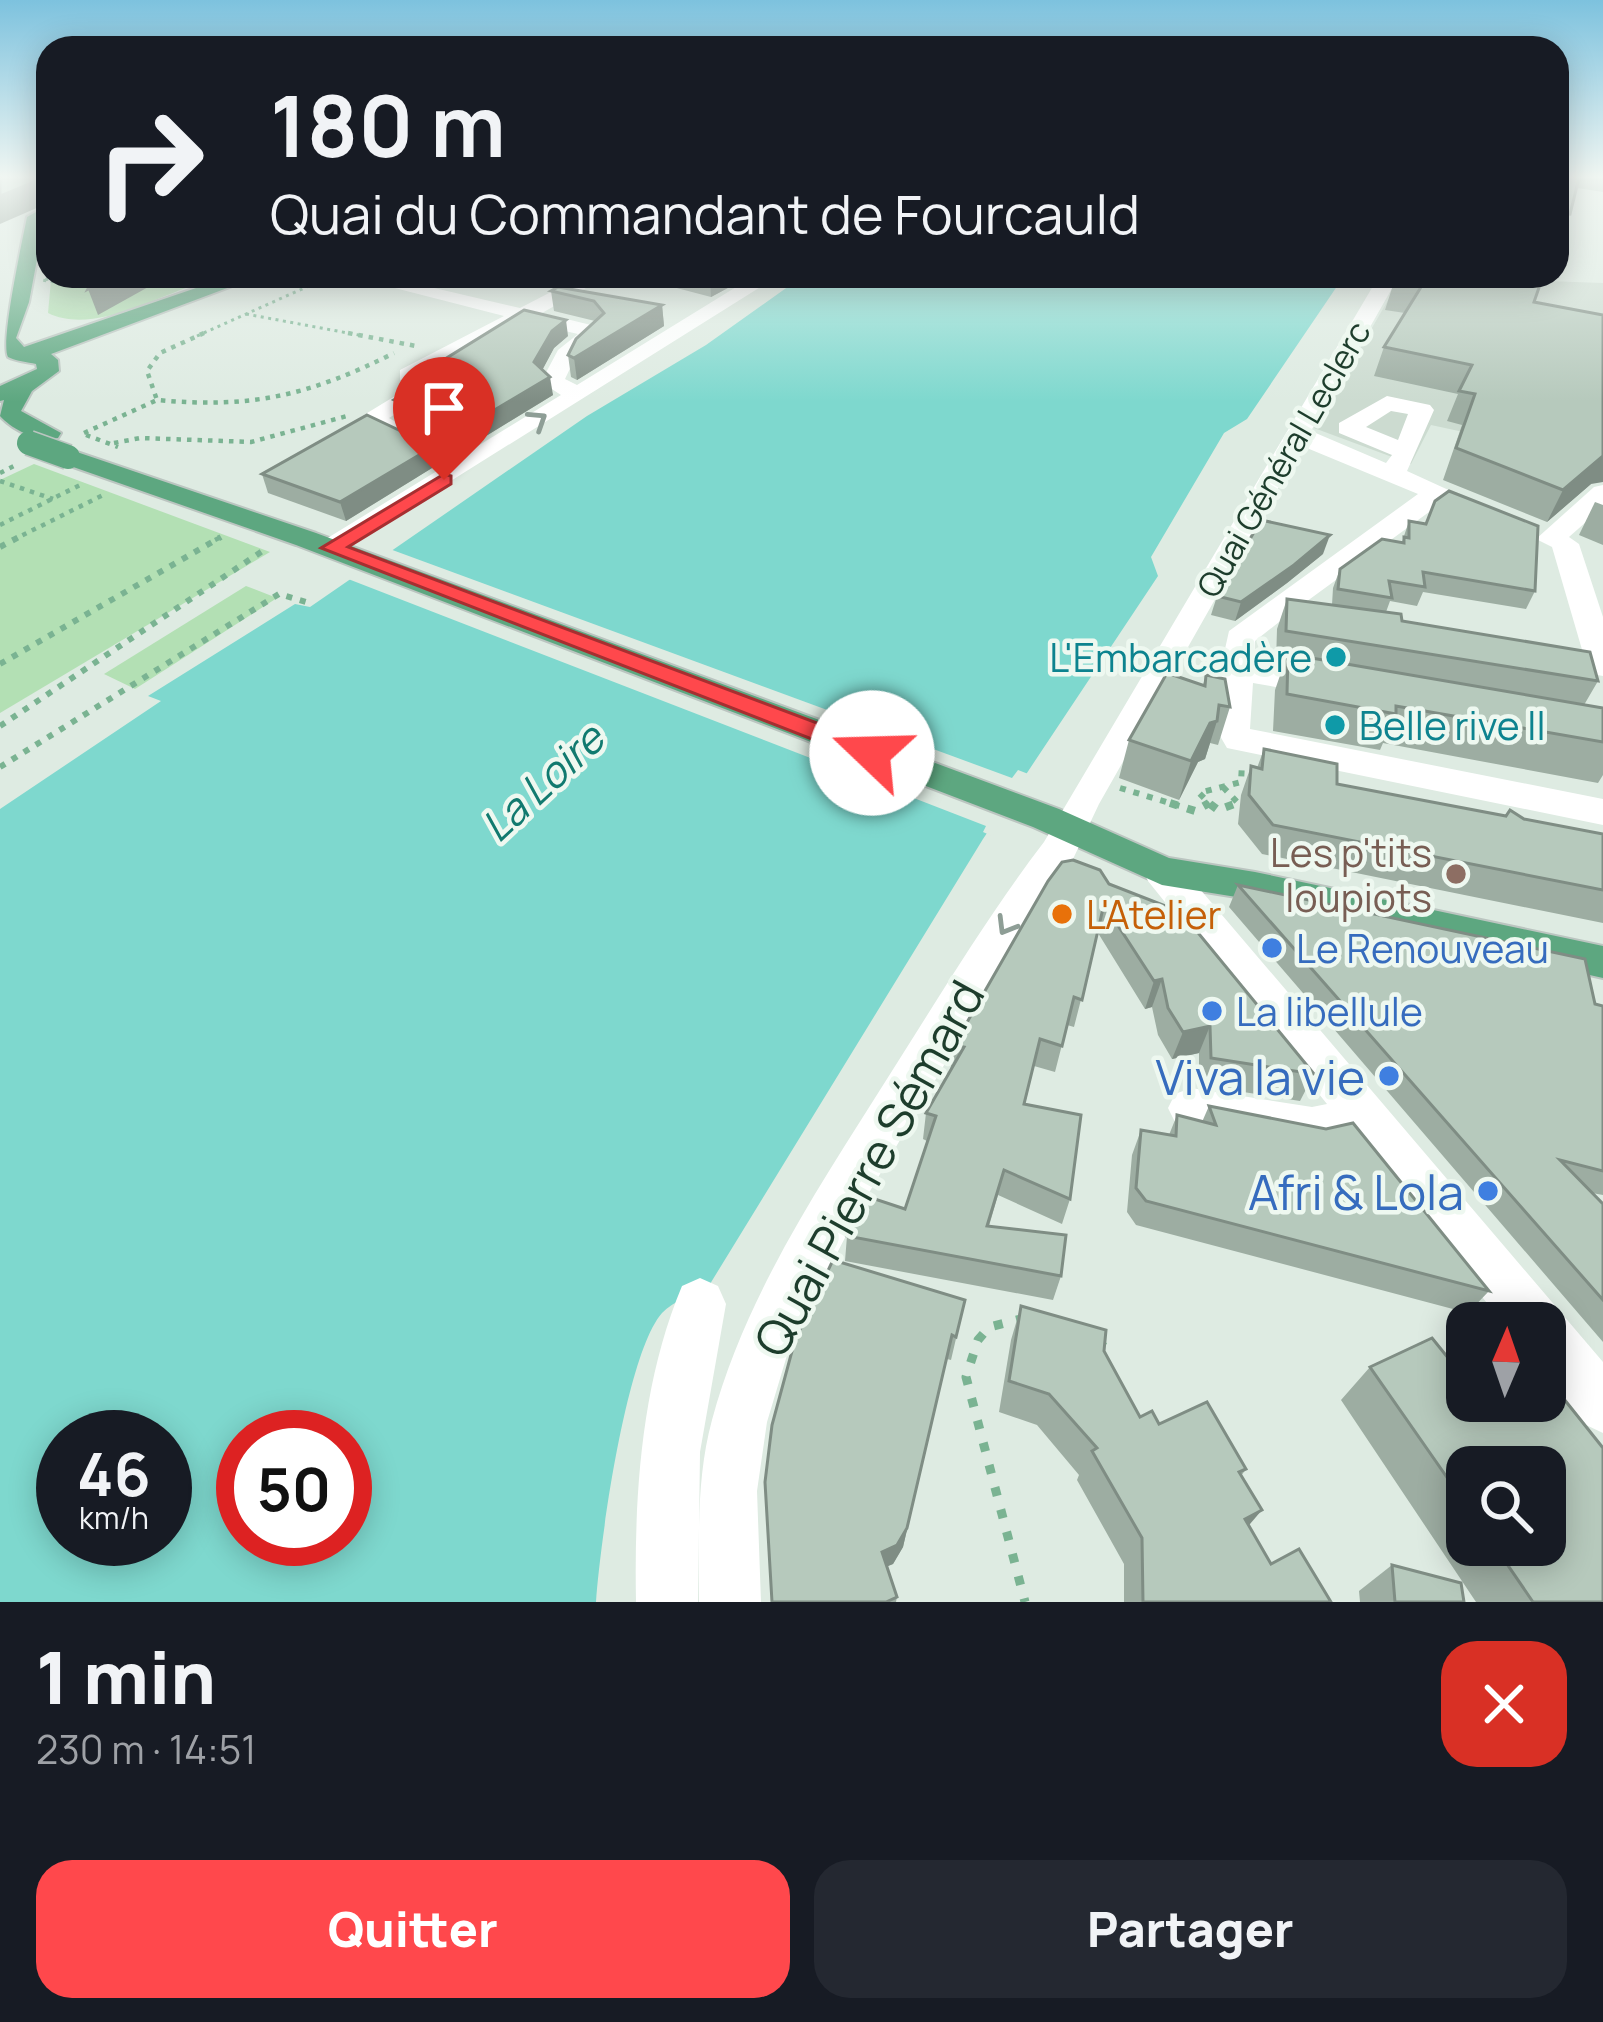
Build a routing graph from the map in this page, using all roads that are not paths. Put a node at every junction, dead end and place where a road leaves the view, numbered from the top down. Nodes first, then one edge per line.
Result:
1 (29, 253) edge
2 (213, 288) edge
3 (218, 288) edge
4 (405, 288) edge
5 (574, 288) edge
6 (749, 288) edge
7 (1382, 288) edge
8 (20, 302) junction
9 (518, 317) junction
10 (114, 321) junction
11 (24, 358) edge
12 (11, 391) edge
13 (579, 394) junction
14 (0, 431) edge
15 (1298, 435) junction
16 (39, 438) junction
17 (437, 451) edge
18 (1603, 493) edge
19 (1436, 494) junction
20 (1540, 534) junction
21 (332, 548) junction
22 (1603, 559) edge
23 (1274, 612) junction
24 (1368, 628) edge
25 (1509, 651) edge
26 (1603, 666) edge
27 (1229, 669) junction
28 (1352, 690) edge
29 (1603, 812) edge
30 (1058, 823) junction
31 (1162, 872) junction
32 (1227, 881) junction
33 (1202, 922) junction
34 (1603, 962) edge
35 (1191, 1108) dead end
36 (1363, 1118) junction
37 (1518, 1302) edge
38 (700, 1304) dead end
39 (1566, 1360) edge
40 (1603, 1405) edge
41 (667, 1602) edge
42 (730, 1602) edge

1 - 8 main road
2 - 10 main road
3 - 11 main road
4 - 9 street
5 - 9 street
6 - 13 street
7 - 15 street, Quai Général Leclerc
8 - 10 main road
8 - 11 main road
9 - 13 street
9 - 17 street
10 - 11 main road
11 - 12 main road
12 - 16 main road
21 -> 13 street
14 - 16 main road
15 - 19 street
15 - 30 street, Quai Général Leclerc
16 - 21 main road, bridge
18 - 20 street
19 - 20 street
19 - 23 street
20 - 22 street
20 - 26 street
21 - 30 main road
23 - 24 street
23 - 27 street
25 - 26 street
27 - 28 street
27 - 29 street
30 - 31 main road
30 -> 42 street, Quai Pierre Sémard
31 - 32 main road
31 - 33 street
32 - 33 street
32 - 34 main road
33 - 36 street
35 - 36 street
36 - 37 street
38 - 41 street
39 - 40 street

